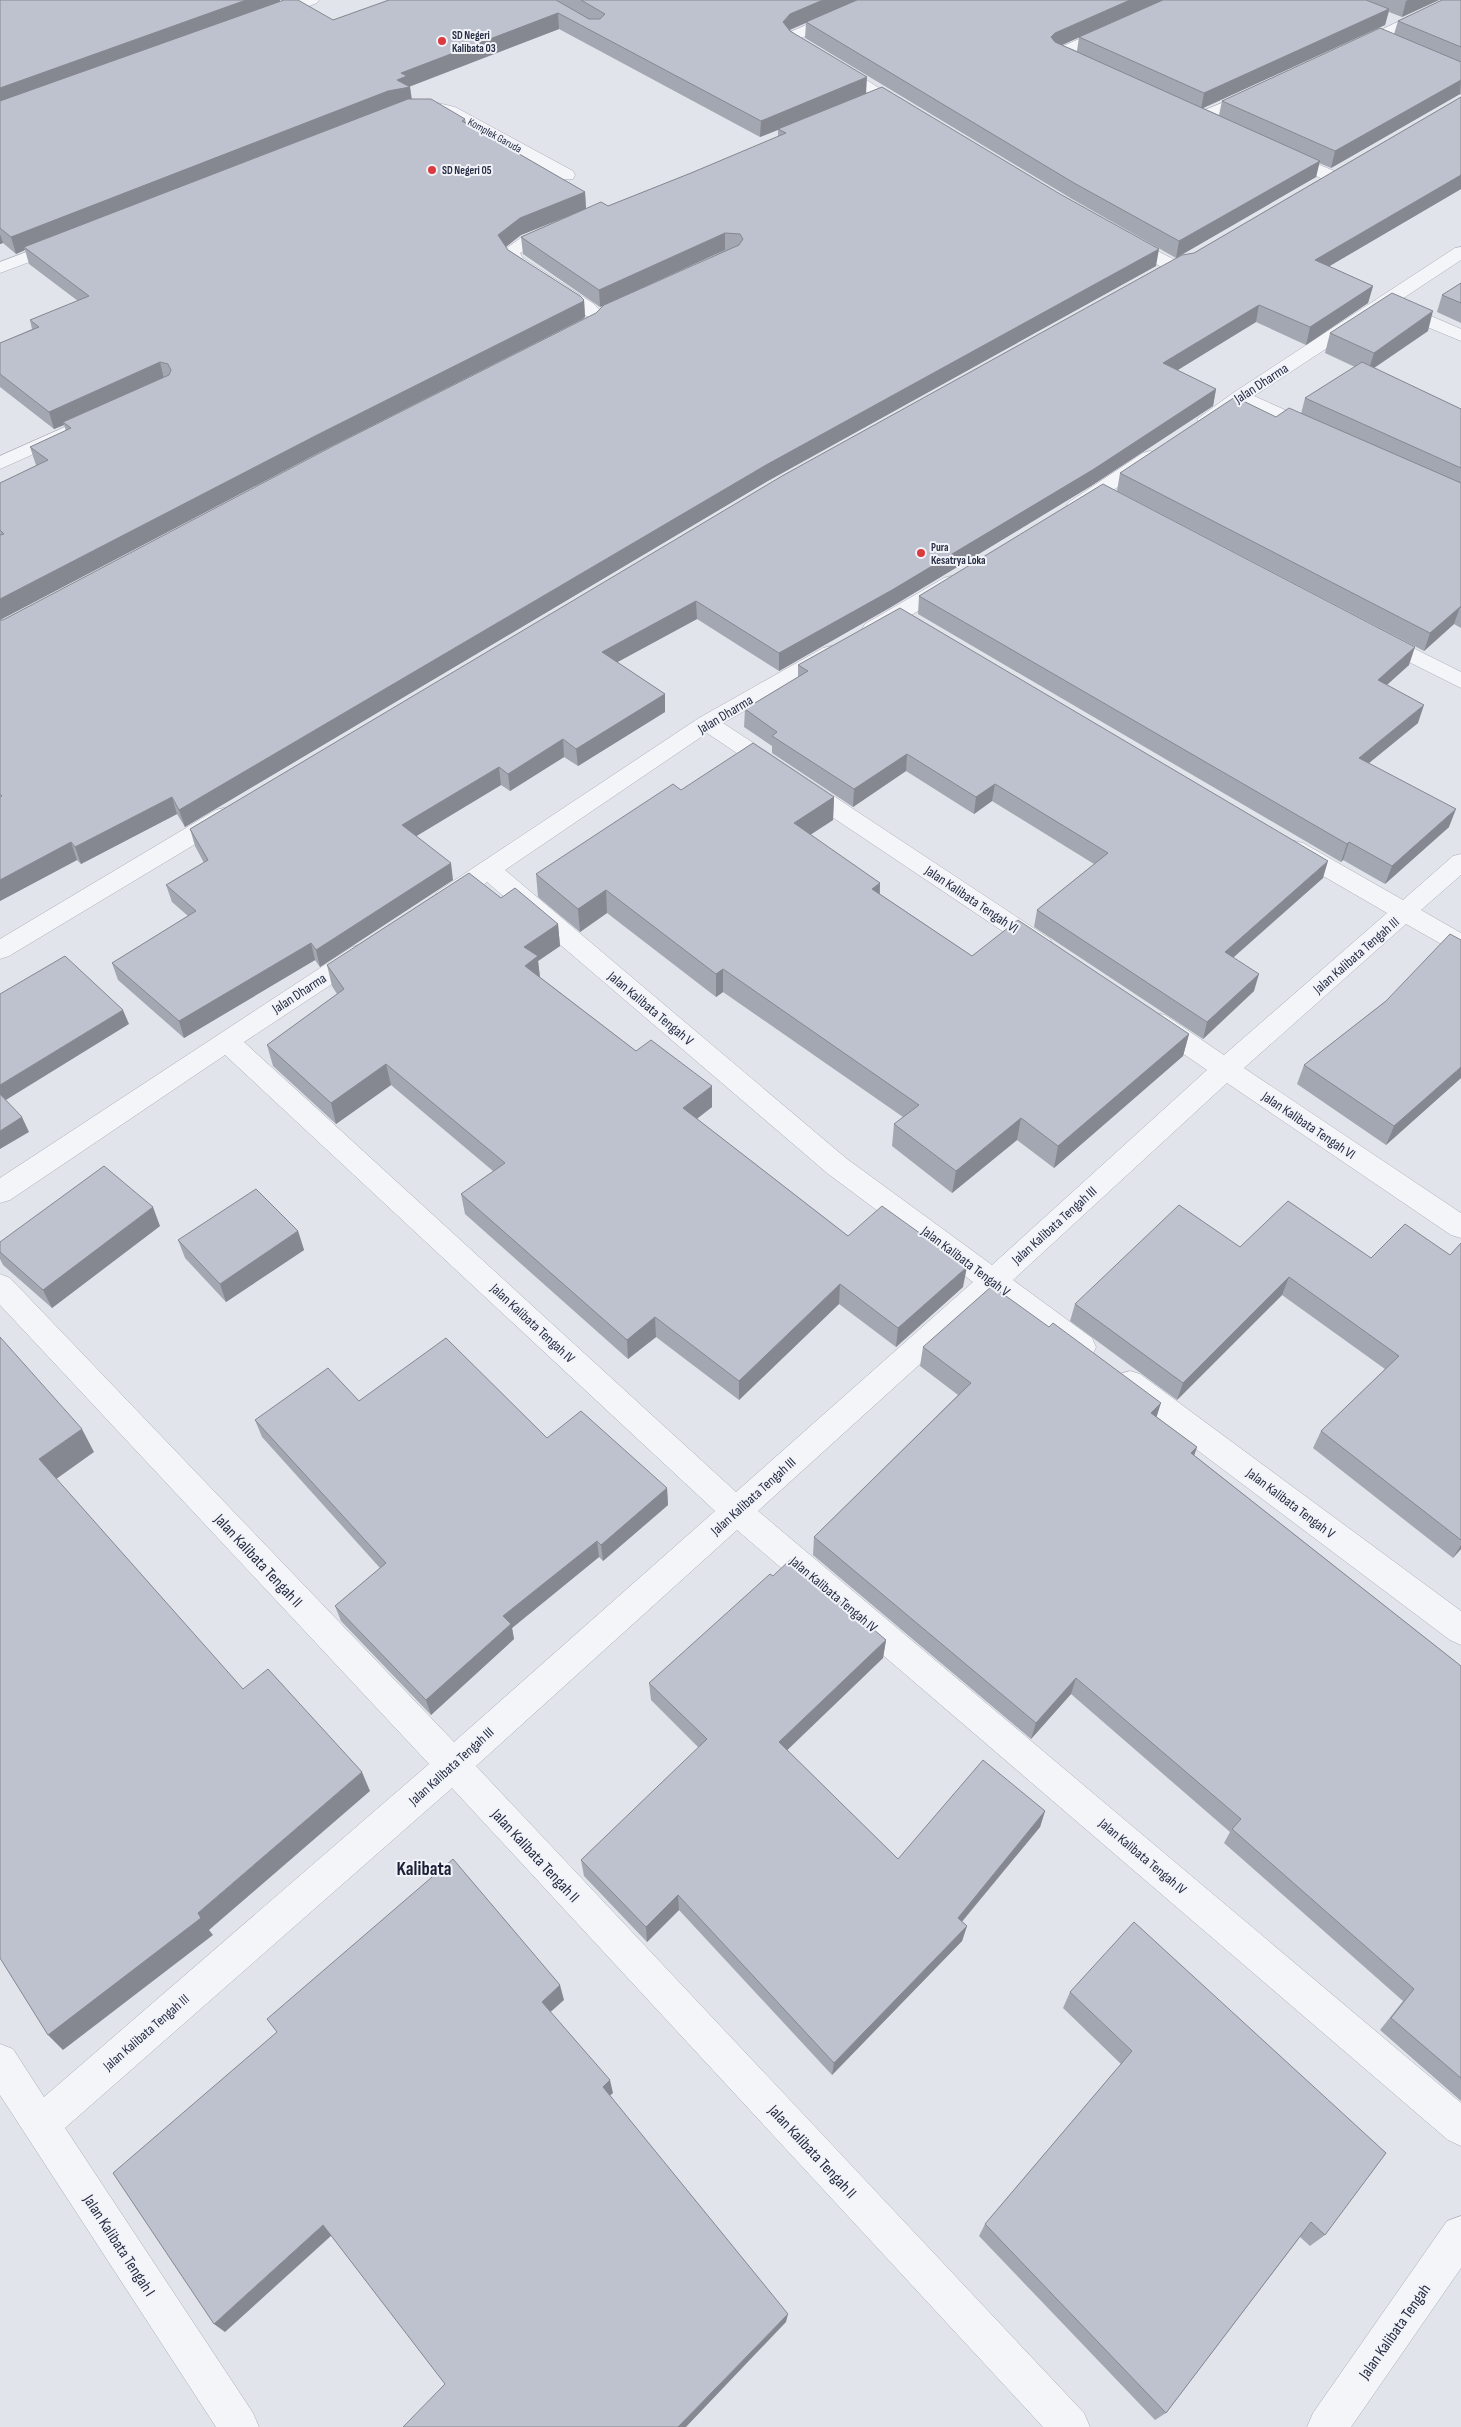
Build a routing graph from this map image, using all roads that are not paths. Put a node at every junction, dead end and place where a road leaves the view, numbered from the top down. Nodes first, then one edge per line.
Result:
1 (312, 0) edge
2 (874, 0) edge
3 (1180, 0) edge
4 (1456, 0) edge
5 (1385, 18) edge
6 (257, 20) edge
7 (1403, 25) junction
8 (1377, 37) junction
9 (1394, 44) edge
10 (1344, 53) edge
11 (1096, 70) edge
12 (1265, 89) edge
13 (882, 95) junction
14 (898, 105) edge
15 (416, 107) edge
16 (1184, 110) edge
17 (837, 114) edge
18 (1201, 118) junction
19 (1219, 126) edge
20 (1272, 149) edge
21 (1348, 167) edge
22 (567, 175) dead end
23 (1332, 176) junction
24 (1316, 186) edge
25 (571, 223) edge
26 (1115, 233) edge
27 (74, 239) edge
28 (1461, 252) edge
29 (1174, 267) edge
30 (0, 268) edge
31 (1384, 302) junction
32 (616, 309) edge
33 (598, 317) junction
34 (1461, 336) edge
35 (555, 343) edge
36 (1240, 397) junction
37 (78, 427) edge
38 (1190, 430) edge
39 (1328, 437) edge
40 (1165, 447) edge
41 (0, 462) edge
42 (1057, 517) edge
43 (966, 573) edge
44 (1364, 630) edge
45 (1461, 680) edge
46 (707, 723) junction
47 (238, 808) edge
48 (1275, 837) edge
49 (1461, 862) edge
50 (489, 870) junction
51 (432, 908) edge
52 (1404, 913) junction
53 (382, 940) edge
54 (1461, 944) edge
55 (0, 950) edge
56 (1057, 956) edge
57 (1137, 1010) edge
58 (226, 1041) junction
59 (1225, 1068) junction
60 (0, 1192) edge
61 (1461, 1227) edge
62 (993, 1281) junction
63 (0, 1286) edge
64 (736, 1510) junction
65 (1461, 1630) edge
66 (453, 1765) junction
67 (0, 2062) edge
68 (41, 2124) junction
69 (1461, 2127) edge
70 (1461, 2235) edge
71 (239, 2427) edge
72 (1070, 2427) edge
73 (1327, 2427) edge

1 - 6 street
2 - 13 street
3 - 11 street
4 - 7 street
5 - 7 street
7 - 8 street
8 - 9 street
8 - 10 street
12 - 18 street
13 - 14 street
13 - 17 street
15 - 22 street, Komplek Garuda
16 - 18 street
18 - 19 street
20 - 23 street
21 - 23 street
23 - 24 street
25 - 33 street
26 - 29 street
27 - 30 street
28 - 31 street, Jalan Dharma
31 - 34 street
31 - 36 street, Jalan Dharma
32 - 33 street
33 - 35 street
36 - 38 street, Jalan Dharma
36 - 39 street
37 - 41 street
40 - 42 street
43 - 46 street, Jalan Dharma
44 - 45 street
46 - 50 street, Jalan Dharma
46 - 56 street, Jalan Kalibata Tengah VI
47 - 55 street
48 - 52 street
49 - 52 street, Jalan Kalibata Tengah III
50 - 51 street, Jalan Dharma
50 - 62 street, Jalan Kalibata Tengah V
52 - 54 street
52 - 59 street, Jalan Kalibata Tengah III
53 - 58 street, Jalan Dharma
57 - 59 street, Jalan Kalibata Tengah VI
58 - 60 street, Jalan Dharma
58 - 64 street, Jalan Kalibata Tengah IV
59 - 61 street, Jalan Kalibata Tengah VI
59 - 62 street, Jalan Kalibata Tengah III
62 - 64 street, Jalan Kalibata Tengah III
62 - 65 street, Jalan Kalibata Tengah V
63 - 66 street, Jalan Kalibata Tengah II
64 - 66 street, Jalan Kalibata Tengah III
64 - 69 street, Jalan Kalibata Tengah IV
66 - 68 street, Jalan Kalibata Tengah III
66 - 72 street, Jalan Kalibata Tengah II
67 - 68 street, Jalan Kalibata Tengah I
68 - 71 street, Jalan Kalibata Tengah I
70 - 73 street, Jalan Kalibata Tengah

